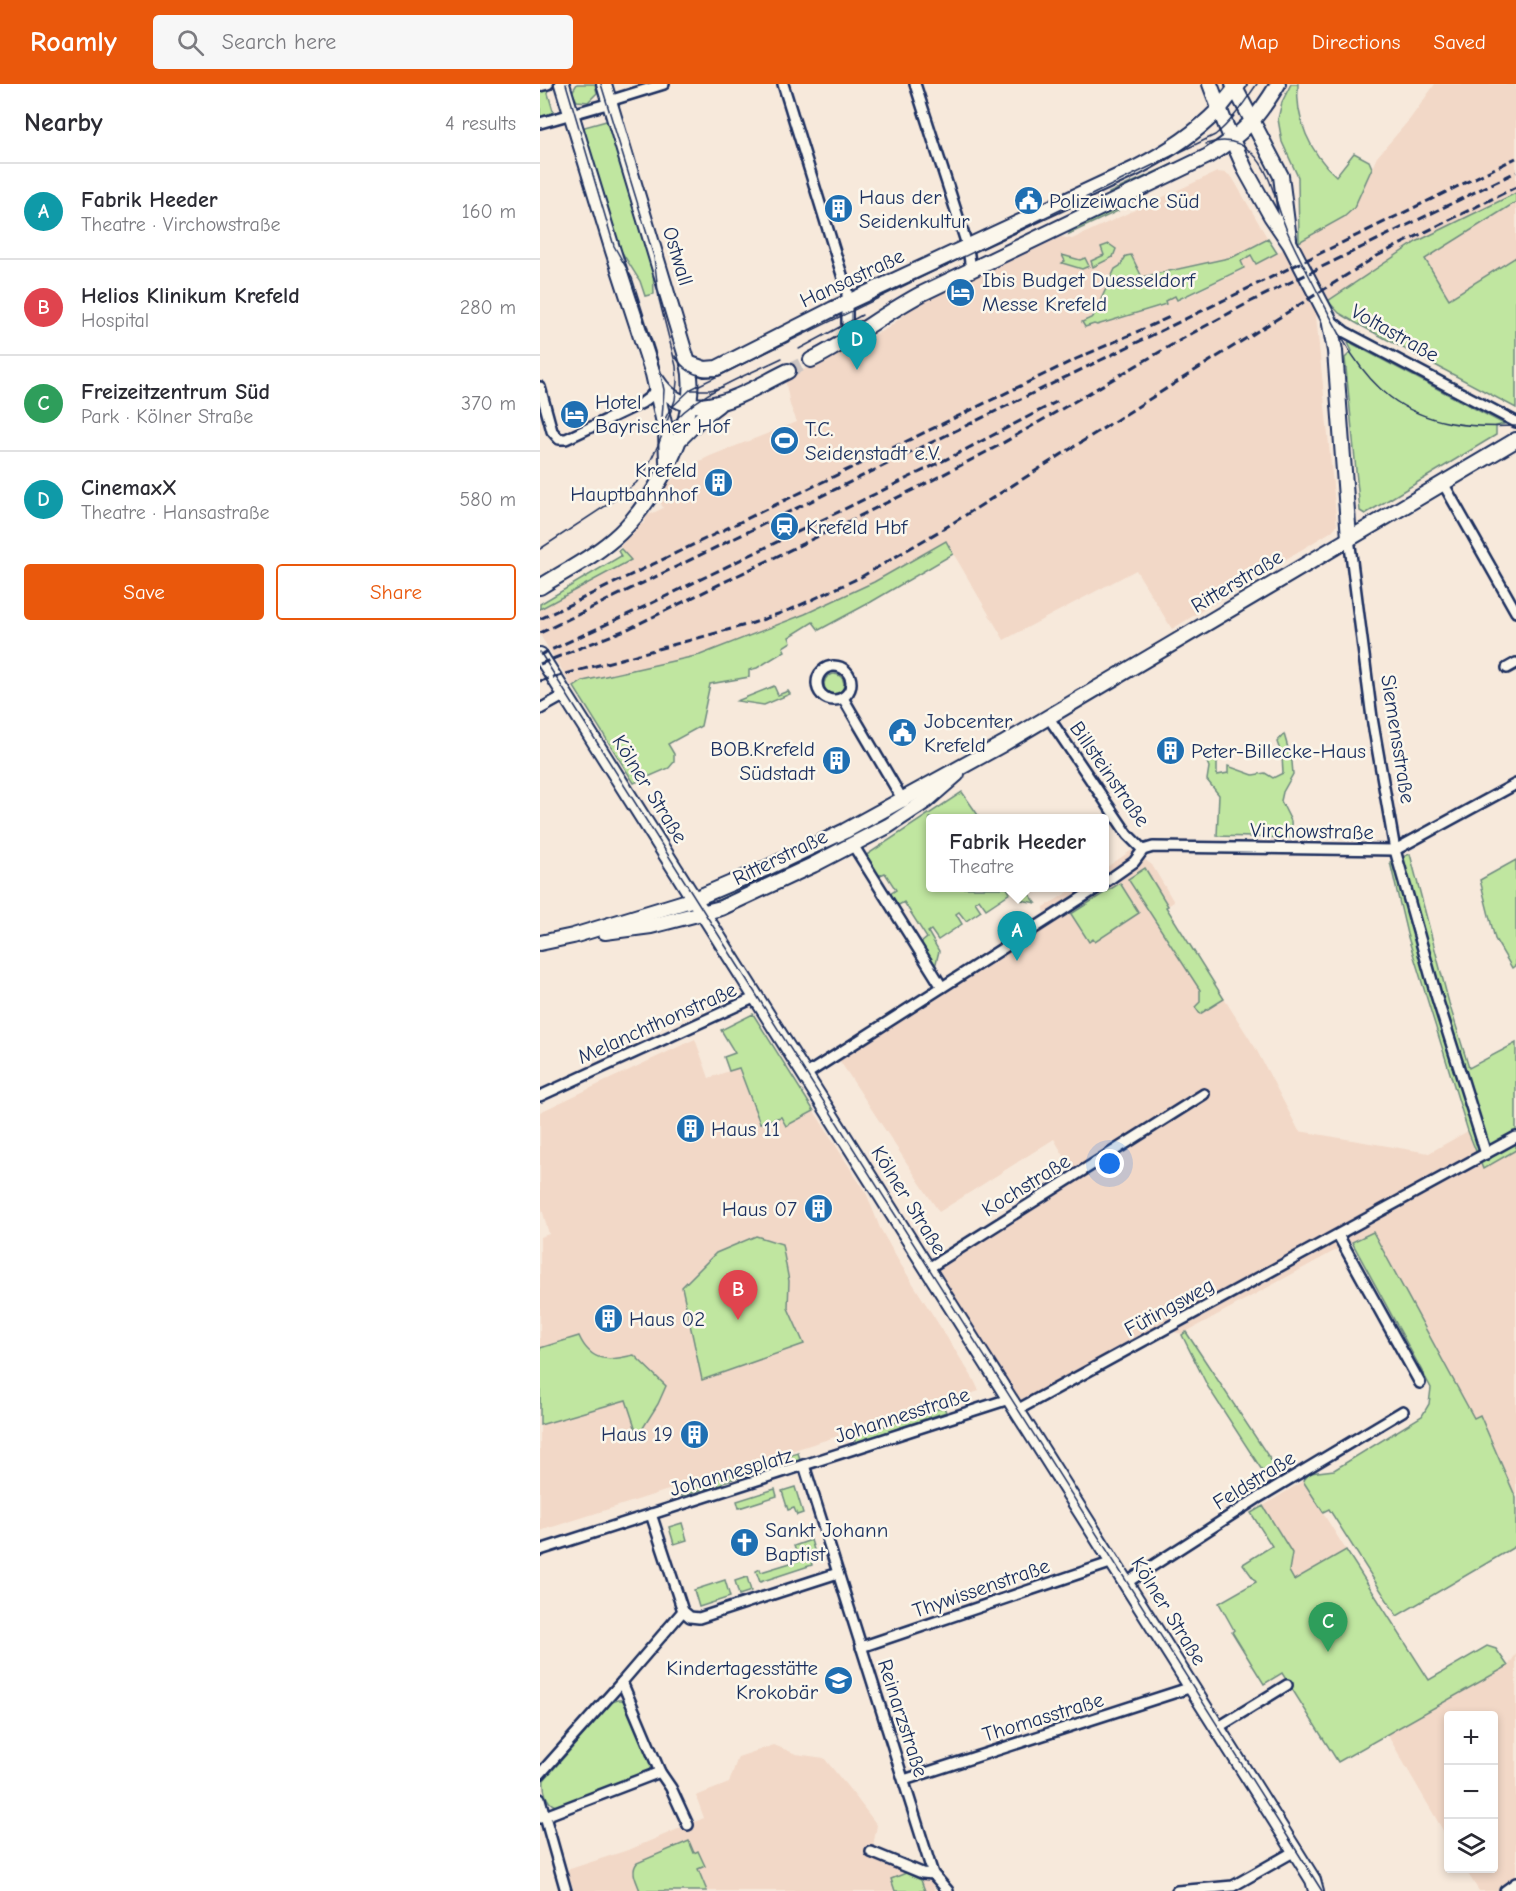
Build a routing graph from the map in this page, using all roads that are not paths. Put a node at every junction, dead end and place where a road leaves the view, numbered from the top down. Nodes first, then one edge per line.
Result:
1 (548, 84) edge
2 (562, 84) edge
3 (604, 84) edge
4 (664, 84) edge
5 (783, 84) edge
6 (915, 84) edge
7 (1210, 84) edge
8 (1278, 84) edge
9 (540, 86) edge
10 (1236, 86) edge
11 (609, 100) junction
12 (1219, 109) junction
13 (572, 113) junction
14 (1253, 121) junction
15 (540, 123) edge
16 (1232, 141) junction
17 (1290, 244) junction
18 (968, 248) junction
19 (971, 270) junction
20 (846, 303) junction
21 (1329, 319) junction
22 (868, 325) junction
23 (811, 360) tunnel mouth
24 (688, 363) junction
25 (788, 371) tunnel mouth
26 (653, 374) junction
27 (540, 387) edge
28 (656, 389) junction
29 (726, 401) junction
30 (689, 405) junction
31 (1516, 422) edge
32 (672, 440) junction
33 (1516, 440) edge
34 (1443, 483) junction
35 (1349, 538) junction
36 (540, 587) edge
37 (1516, 612) edge
38 (540, 655) edge
39 (1516, 663) edge
40 (1507, 668) dead end
41 (565, 695) junction
42 (843, 698) dead end
43 (540, 709) edge
44 (1049, 717) junction
45 (980, 758) junction
46 (1516, 784) edge
47 (903, 800) junction
48 (910, 812) junction
49 (853, 845) junction
50 (1143, 850) junction
51 (1395, 850) junction
52 (1109, 880) edge
53 (1091, 892) edge
54 (694, 900) junction
55 (703, 914) junction
56 (573, 936) junction
57 (540, 943) edge
58 (942, 987) junction
59 (756, 997) junction
60 (805, 1075) junction
61 (1204, 1094) dead end
62 (540, 1096) edge
63 (1516, 1137) edge
64 (1486, 1154) junction
65 (1338, 1235) junction
66 (927, 1269) junction
67 (1420, 1383) dead end
68 (1013, 1404) junction
69 (1403, 1411) dead end
70 (804, 1465) junction
71 (651, 1514) junction
72 (540, 1550) edge
73 (1113, 1562) junction
74 (838, 1573) junction
75 (1126, 1583) junction
76 (683, 1611) junction
77 (861, 1647) junction
78 (622, 1682) junction
79 (1287, 1685) dead end
80 (1192, 1687) junction
81 (1217, 1728) junction
82 (660, 1772) junction
83 (540, 1774) edge
84 (904, 1780) junction
85 (540, 1799) edge
86 (542, 1817) edge
87 (688, 1825) dead end
88 (1295, 1851) junction
89 (872, 1852) dead end
90 (933, 1874) junction
91 (1516, 1883) edge
92 (1314, 1885) edge
93 (566, 1891) edge
94 (948, 1891) edge
95 (1177, 1891) edge
96 (1325, 1891) edge
97 (1506, 1891) edge

1 - 9 street
2 - 13 main road
3 - 11 main road, Ostwall
4 - 11 street
5 - 20 street
6 - 18 street
7 - 12 main road, Voltastraße
8 - 14 main road, Hansastraße
10 - 12 main road, Hansastraße
10 - 14 main road, Voltastraße
11 - 13 street
11 - 24 main road, Ostwall
12 - 16 main road, Voltastraße
12 - 18 main road, Hansastraße
13 - 15 street
13 - 26 main road
14 - 16 main road, Hansastraße
14 - 17 main road, Voltastraße
16 - 17 main road, Voltastraße
16 - 19 main road, Hansastraße
17 - 21 main road, Voltastraße
18 - 19 street
18 - 20 main road, Hansastraße
19 - 22 main road, Hansastraße
20 - 22 street
20 - 24 main road, Hansastraße
21 - 31 street, Voltastraße
21 - 35 main road, Siemensstraße
22 - 23 main road, Hansastraße
24 - 30 main road, Ostwall
25 - 29 main road
26 - 28 main road
26 - 30 main road
27 - 28 street
28 - 32 main road
29 - 30 main road
29 - 32 main road
30 - 32 main road, Ostwall
32 - 36 main road
33 - 34 main road, Ritterstraße
34 - 35 main road, Ritterstraße
34 - 37 street
35 - 44 main road, Ritterstraße
35 - 51 street, Siemensstraße
38 - 41 main road, Kölner Straße
39 - 40 street
41 - 43 street
41 - 54 main road, Kölner Straße
42 - 47 street
44 - 45 main road, Ritterstraße
44 - 50 street, Billsteinstraße
45 - 47 main road, Ritterstraße
45 - 48 main road, Ritterstraße
46 - 51 street, Virchowstraße
47 - 48 street
47 - 54 main road, Ritterstraße
48 - 49 main road, Ritterstraße
49 - 55 main road, Ritterstraße
49 - 58 street
50 - 51 street, Virchowstraße
50 - 52 street
51 - 64 street, Siemensstraße
53 - 58 street
54 - 55 main road, Kölner Straße
54 - 56 main road, Ritterstraße
55 - 56 main road, Ritterstraße
55 - 59 main road, Kölner Straße
56 - 57 main road, Ritterstraße
58 - 60 street
59 - 60 main road, Kölner Straße
59 - 62 street, Melanchthonstraße
60 - 66 main road, Kölner Straße
61 - 66 street, Kochstraße
63 - 64 street, Fütingsweg
64 - 65 street, Fütingsweg
65 - 67 street
65 - 68 street, Fütingsweg
66 - 68 main road, Kölner Straße
68 - 70 street, Johannesstraße
68 - 73 main road, Kölner Straße
69 - 75 street, Feldstraße
70 - 71 street, Johannesplatz
70 - 74 street, Johannesplatz
71 - 72 street
71 - 76 street, Johannesplatz
73 - 75 main road, Kölner Straße
73 - 77 street, Thywissenstraße
74 - 76 street
74 - 77 street, Reinarzstraße
75 - 80 main road, Kölner Straße
76 - 78 street
77 - 84 street, Reinarzstraße
78 - 82 street
78 - 83 street
79 - 81 street
80 - 81 main road, Kölner Straße
80 - 84 street, Thomasstraße
81 - 88 main road, Kölner Straße
82 - 86 street
82 - 87 street
84 - 90 street, Reinarzstraße
85 - 86 street
86 - 93 street
88 - 92 main road, Kölner Straße
88 - 95 street
89 - 90 street
90 - 94 street, Reinarzstraße
91 - 97 street
92 - 96 main road, Kölner Straße

